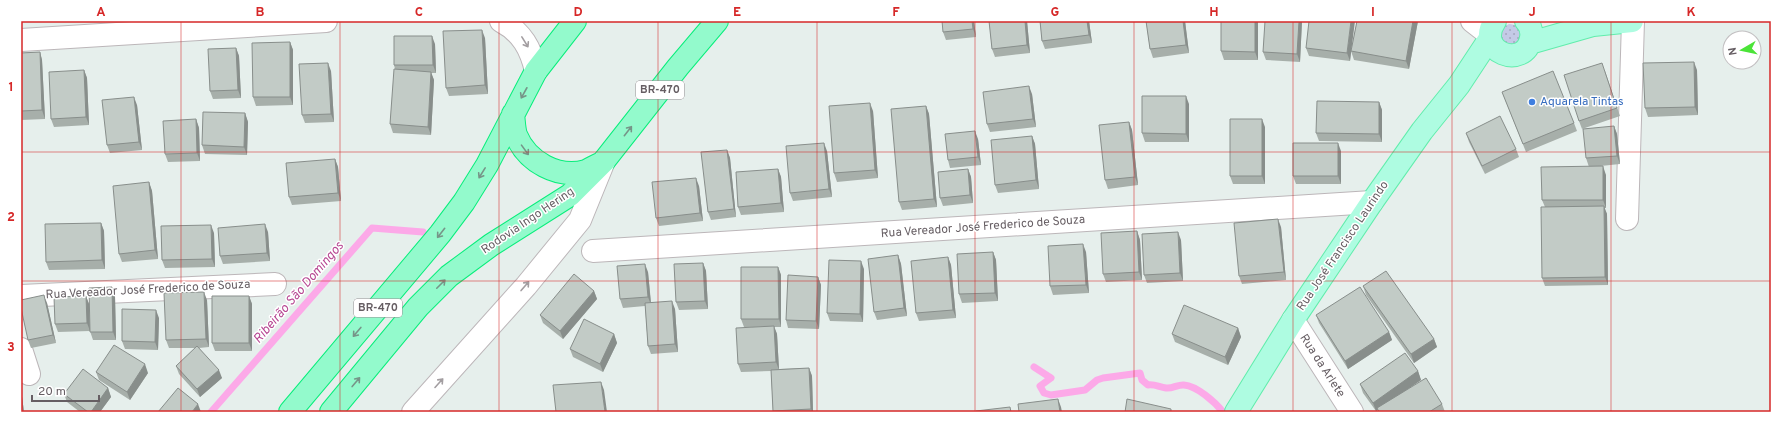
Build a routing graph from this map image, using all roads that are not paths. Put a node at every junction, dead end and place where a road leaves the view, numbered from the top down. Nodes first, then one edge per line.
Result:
1 (326, 21) edge
2 (501, 21) edge
3 (576, 21) edge
4 (717, 21) edge
5 (1472, 21) edge
6 (1526, 21) edge
7 (1556, 21) edge
8 (1632, 21) edge
9 (1593, 25) junction
10 (181, 26) edge
11 (1492, 32) edge
12 (21, 40) edge
13 (1530, 43) junction
14 (1508, 56) junction
15 (536, 71) junction
16 (1459, 85) junction
17 (513, 114) junction
18 (604, 161) junction
19 (1372, 202) junction
20 (1627, 219) dead end
21 (593, 252) dead end
22 (275, 284) dead end
23 (21, 296) edge
24 (1293, 320) junction
25 (21, 349) edge
26 (29, 374) dead end
27 (290, 412) edge
28 (331, 412) edge
29 (413, 412) edge
30 (1236, 412) edge
31 (1352, 412) edge

1 - 10 street
2 -> 15 street
3 - 15 highway, BR-470
18 -> 4 highway, Rodovia Ingo Hering / BR-470
5 - 11 street
6 - 13 main road
7 - 9 main road
8 - 9 main road
8 - 20 street
9 - 13 main road
10 - 12 street
11 - 14 main road
11 - 16 main road, Rua José Francisco Laurindo
13 - 14 main road, Rua José Francisco Laurindo
14 - 16 main road, Rua José Francisco Laurindo
15 -> 17 highway, BR-470
16 - 19 main road, Rua José Francisco Laurindo
17 -> 18 highway
17 -> 27 highway, BR-470
28 -> 18 highway, Rodovia Ingo Hering / BR-470
29 -> 18 street
19 - 21 street, Rua Vereador José Frederico de Souza
19 - 24 main road, Rua José Francisco Laurindo
22 - 23 street, Rua Vereador José Frederico de Souza
24 - 30 main road, Rua José Francisco Laurindo
24 - 31 street, Rua da Arlete
25 - 26 street

